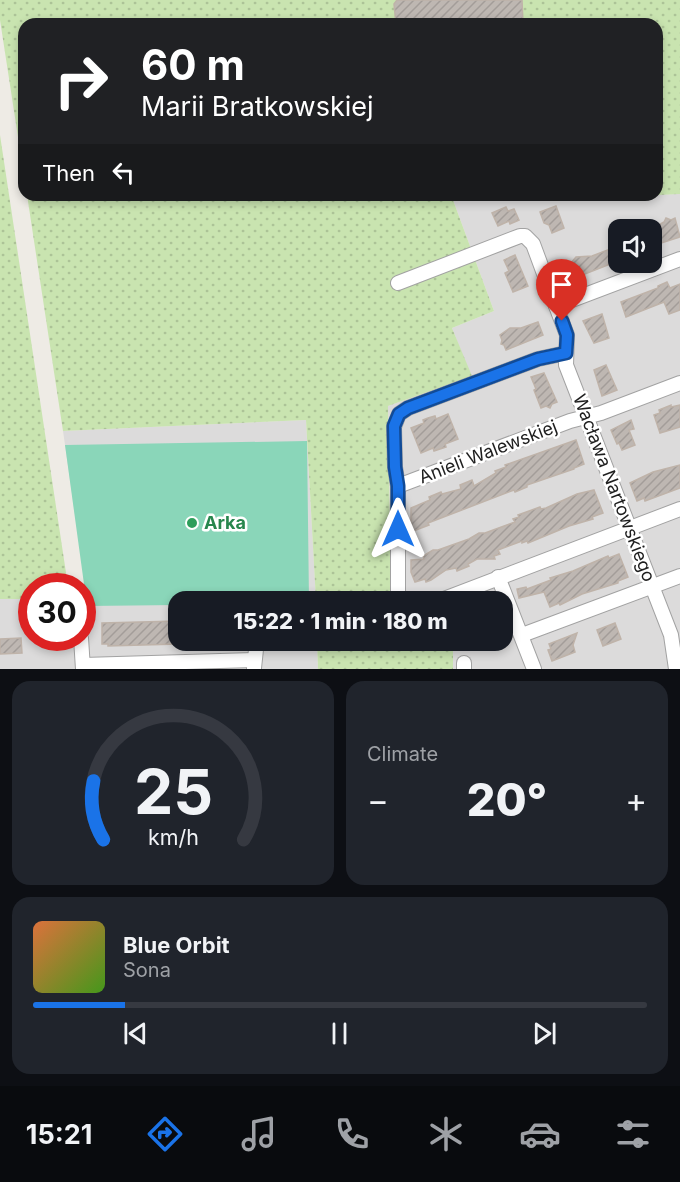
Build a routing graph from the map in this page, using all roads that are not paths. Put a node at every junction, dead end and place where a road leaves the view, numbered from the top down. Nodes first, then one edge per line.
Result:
1 (680, 259) edge
2 (398, 283) dead end
3 (556, 306) junction
4 (566, 353) junction
5 (680, 383) edge
6 (585, 417) junction
7 (398, 486) junction
8 (680, 509) edge
9 (628, 528) junction
10 (680, 576) edge
11 (498, 577) junction
12 (652, 586) junction
13 (398, 591) edge
14 (463, 591) edge
15 (522, 635) junction
16 (82, 651) edge
17 (254, 665) edge
18 (83, 667) edge
19 (534, 669) edge
20 (676, 669) edge

1 - 3 street
2 - 3 street, Wacława Nartowskiego
3 - 4 street, Wacława Nartowskiego
4 - 6 street, Wacława Nartowskiego
4 - 7 street
5 - 6 street, Anieli Walewskiej
6 - 7 street, Anieli Walewskiej
6 - 9 street, Wacława Nartowskiego
7 - 13 street
8 - 9 street
9 - 11 street
9 - 12 street, Wacława Nartowskiego
10 - 12 street
11 - 14 street
11 - 15 street
12 - 15 street
12 - 20 street, Wacława Nartowskiego
15 - 19 street
16 - 18 street
17 - 18 street

